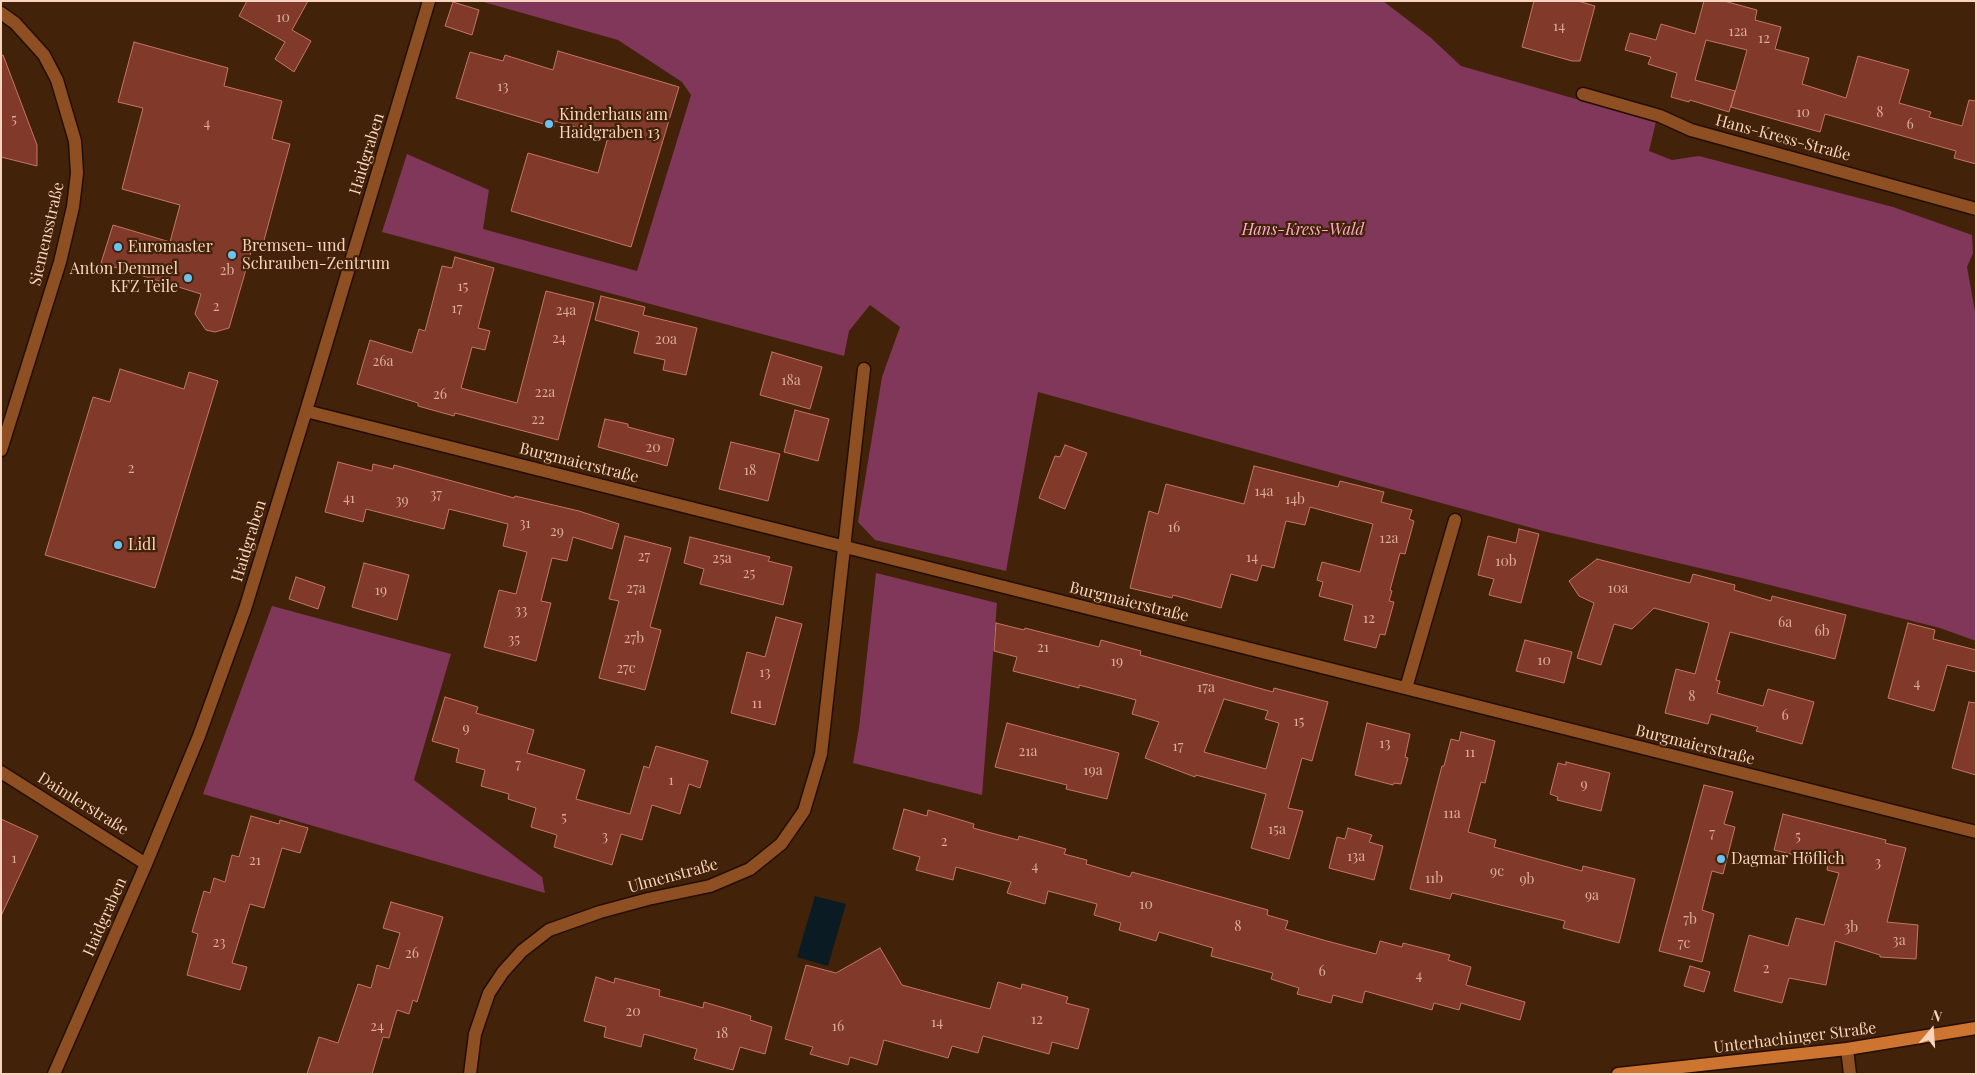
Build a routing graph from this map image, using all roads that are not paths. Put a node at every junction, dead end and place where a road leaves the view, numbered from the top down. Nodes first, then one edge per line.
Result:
1 (429, 1) edge
2 (1, 13) edge
3 (1583, 94) dead end
4 (1976, 209) edge
5 (864, 369) dead end
6 (306, 411) junction
7 (1, 450) edge
8 (1455, 520) dead end
9 (844, 547) junction
10 (1406, 688) junction
11 (1, 772) edge
12 (1976, 832) edge
13 (146, 864) junction
14 (1976, 1028) edge
15 (1846, 1049) junction
16 (54, 1074) edge
17 (470, 1074) edge
18 (1618, 1074) edge
19 (1850, 1074) edge

1 - 6 street, Haidgraben
2 - 7 street, Siemensstraße
3 - 4 street, Hans-Kress-Straße
5 - 9 street
6 - 9 street, Burgmaierstraße
6 - 13 street, Haidgraben
8 - 10 street
9 - 10 street, Burgmaierstraße
9 - 17 street, Ulmenstraße
10 - 12 street, Burgmaierstraße
11 - 13 street, Daimlerstraße
13 - 16 street, Haidgraben
14 - 15 main road, Unterhachinger Straße
15 - 18 main road, Unterhachinger Straße
15 - 19 street

